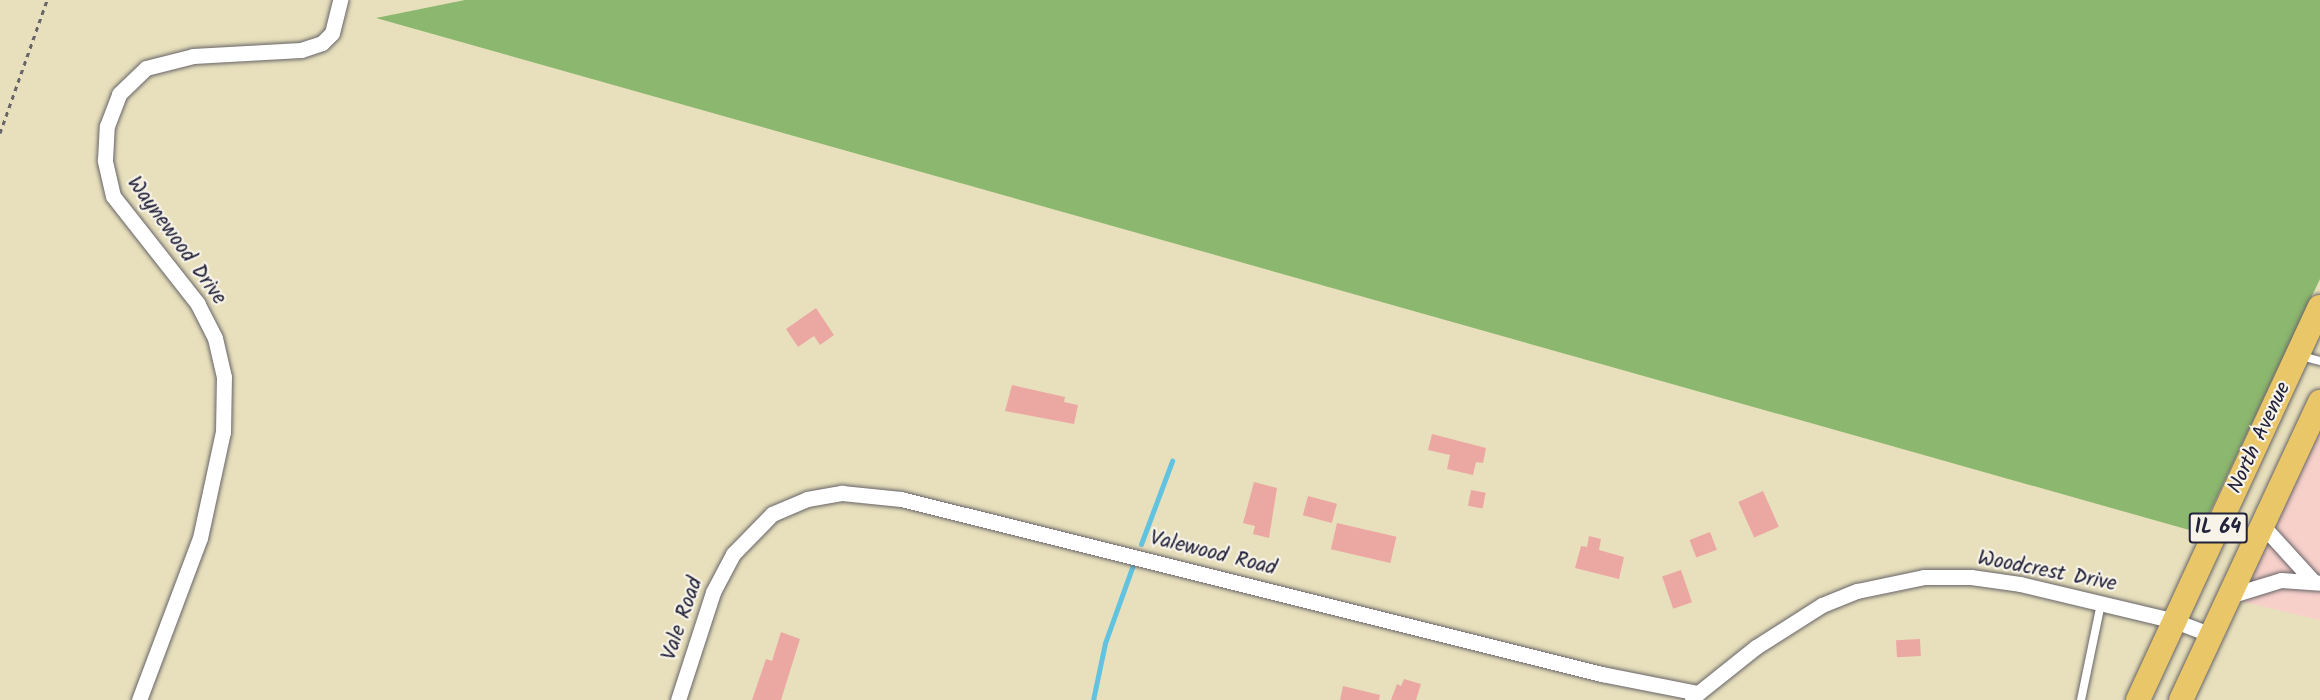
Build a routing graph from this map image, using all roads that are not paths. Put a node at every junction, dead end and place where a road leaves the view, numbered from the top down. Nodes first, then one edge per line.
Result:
1 (340, 0) edge
2 (2320, 307) edge
3 (2309, 358) edge
4 (2320, 402) edge
5 (2262, 525) junction
6 (733, 554) joint
7 (2316, 582) edge
8 (2229, 596) junction
9 (2101, 603) junction
10 (2175, 621) junction
11 (2211, 635) junction
12 (1694, 696) edge
13 (139, 700) edge
14 (678, 700) edge
15 (2081, 700) edge
16 (2138, 700) edge
17 (2181, 700) edge

1 - 13 street, Waynewood Drive
2 - 3 main road, North Avenue / IL 64
3 - 10 main road, North Avenue / IL 64
4 - 5 main road, North Avenue / IL 64
5 - 7 street
5 - 8 main road, North Avenue / IL 64
6 - 12 street, Valewood Road
6 - 14 street, Vale Road
7 - 8 street
8 - 11 main road, North Avenue / IL 64
9 - 10 street, Woodcrest Drive
9 - 12 street, Woodcrest Drive
9 - 15 lane
10 - 11 street, Woodcrest Drive
10 - 16 main road, North Avenue / IL 64
11 - 17 main road, North Avenue / IL 64

